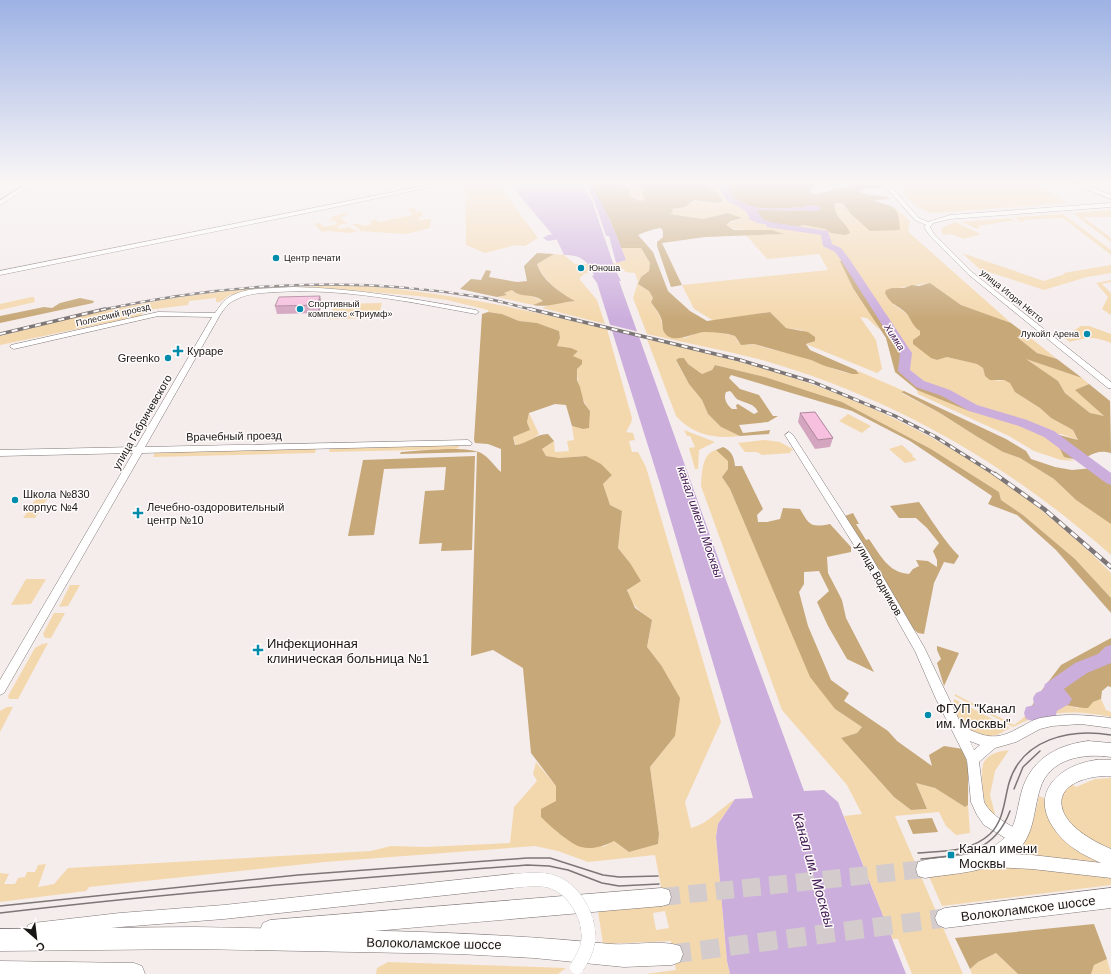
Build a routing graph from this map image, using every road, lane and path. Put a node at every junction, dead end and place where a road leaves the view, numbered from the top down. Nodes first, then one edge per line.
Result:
1 (222, 229) edge
2 (930, 229) edge
3 (0, 273) edge
4 (476, 312) dead end
5 (217, 315) junction
6 (14, 347) dead end
7 (1111, 386) edge
8 (789, 435) dead end
9 (468, 443) dead end
10 (140, 449) junction
11 (0, 453) edge
12 (0, 690) edge
13 (1111, 723) edge
14 (958, 730) junction
15 (992, 744) junction
16 (1111, 750) edge
17 (973, 760) junction
18 (1111, 768) edge
19 (1017, 837) junction
20 (1111, 858) edge
21 (983, 860) junction
22 (925, 869) tunnel mouth
23 (1111, 871) edge
24 (662, 897) tunnel mouth
25 (1111, 898) edge
26 (945, 918) tunnel mouth
27 (0, 936) edge
28 (195, 938) junction
29 (0, 940) edge
30 (672, 954) tunnel mouth
31 (574, 971) edge
32 (0, 972) edge
33 (134, 974) edge

1 - 3 street
2 - 7 street, улица Игоря Нетто
4 - 5 street, улица Габричевского
5 - 6 street, Полесский проезд
5 - 10 street, улица Габричевского
8 - 14 street, улица Водников
9 - 10 street, Врачебный проезд
10 - 11 street, Врачебный проезд
10 - 12 street, улица Габричевского
13 - 15 street
14 - 15 street
14 - 17 street, улица Водников
15 - 17 street
16 - 19 main road
17 - 19 street, улица Водников
18 - 20 main road
19 - 21 main road
21 - 22 main road
21 - 23 street
24 - 28 main road, Волоколамское шоссе
25 - 26 main road, Волоколамское шоссе
27 - 31 street, bridge
28 - 29 main road, Волоколамское шоссе
28 - 30 main road, Волоколамское шоссе
32 - 33 main road

